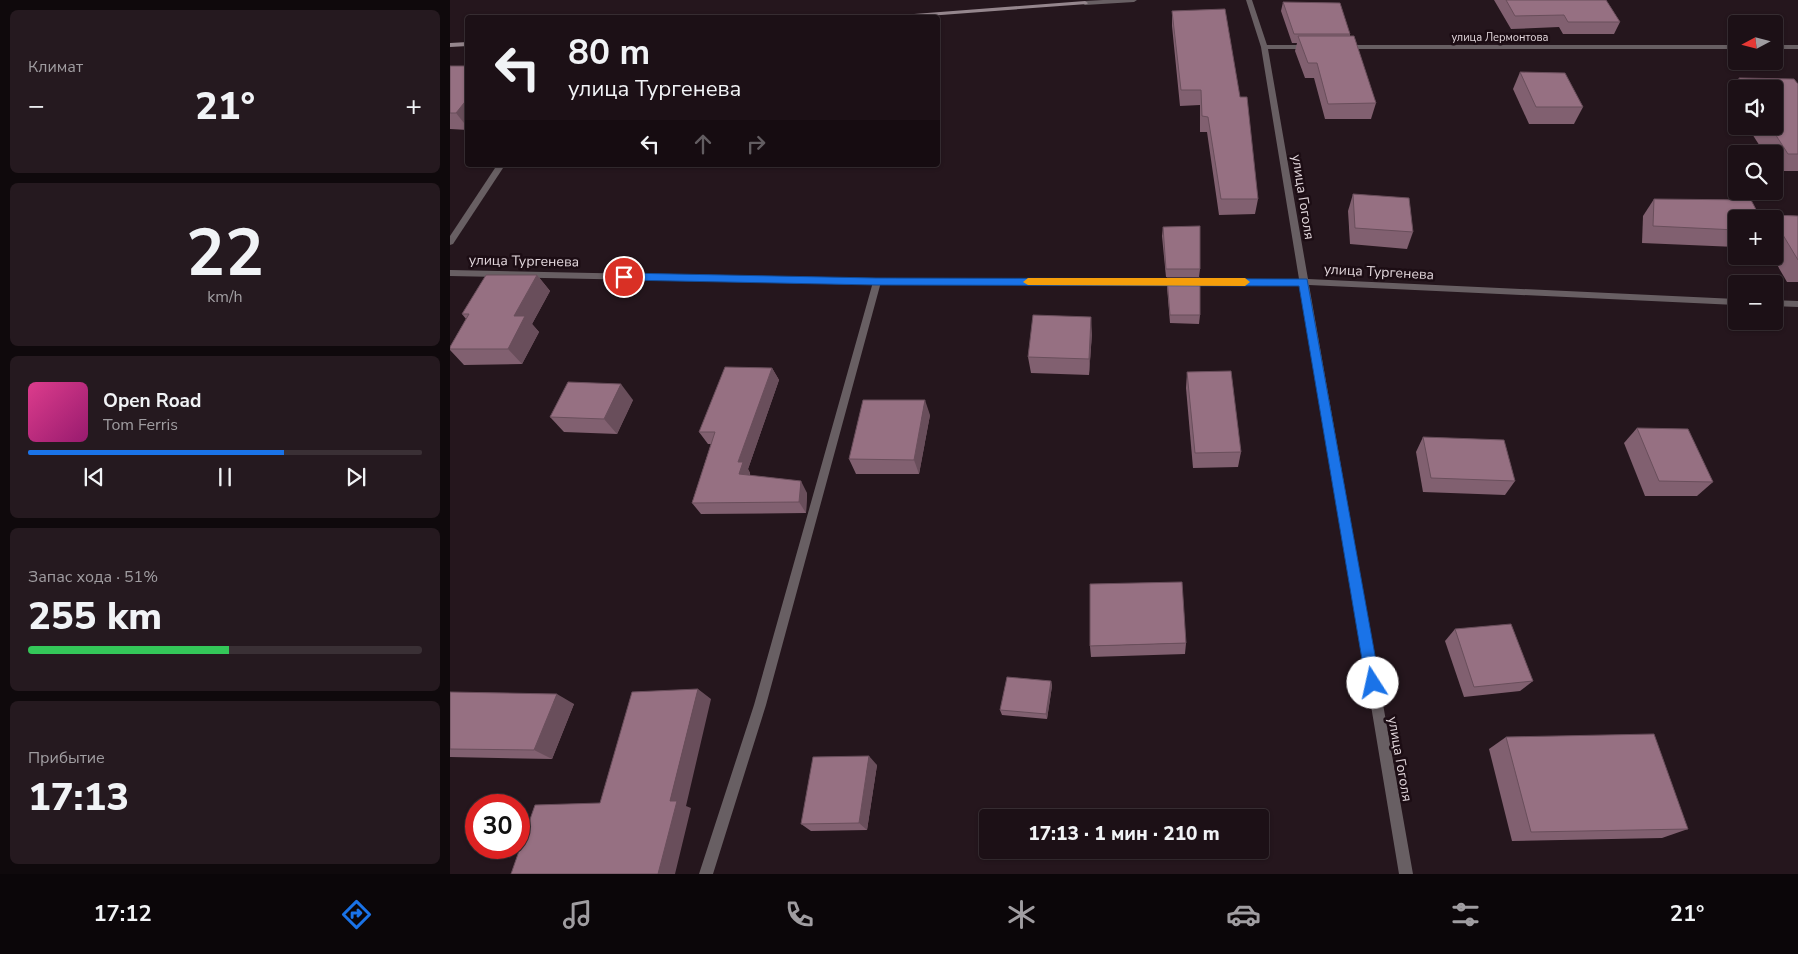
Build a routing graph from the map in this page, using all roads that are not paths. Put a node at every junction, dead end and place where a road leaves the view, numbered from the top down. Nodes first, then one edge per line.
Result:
1 (1134, 0) edge
2 (1249, 0) edge
3 (1085, 2) edge
4 (907, 15) edge
5 (465, 44) edge
6 (450, 45) edge
7 (1264, 47) junction
8 (1314, 47) edge
9 (1333, 47) edge
10 (1728, 47) edge
11 (1783, 47) edge
12 (1798, 47) edge
13 (500, 167) edge
14 (450, 242) edge
15 (450, 273) edge
16 (876, 282) junction
17 (1303, 282) junction
18 (1728, 302) edge
19 (1783, 303) edge
20 (1798, 304) edge
21 (706, 874) edge
22 (1406, 874) edge

1 - 3 street
2 - 7 street, улица Гоголя
3 - 4 street
5 - 6 street
7 - 8 street
7 - 17 street, улица Гоголя
9 - 10 street, улица Лермонтова
11 - 12 street
13 - 14 street
15 - 16 street, улица Тургенева
16 - 17 street, улица Тургенева
16 - 21 street
17 - 18 street, улица Тургенева
17 - 22 street, улица Гоголя
19 - 20 street

